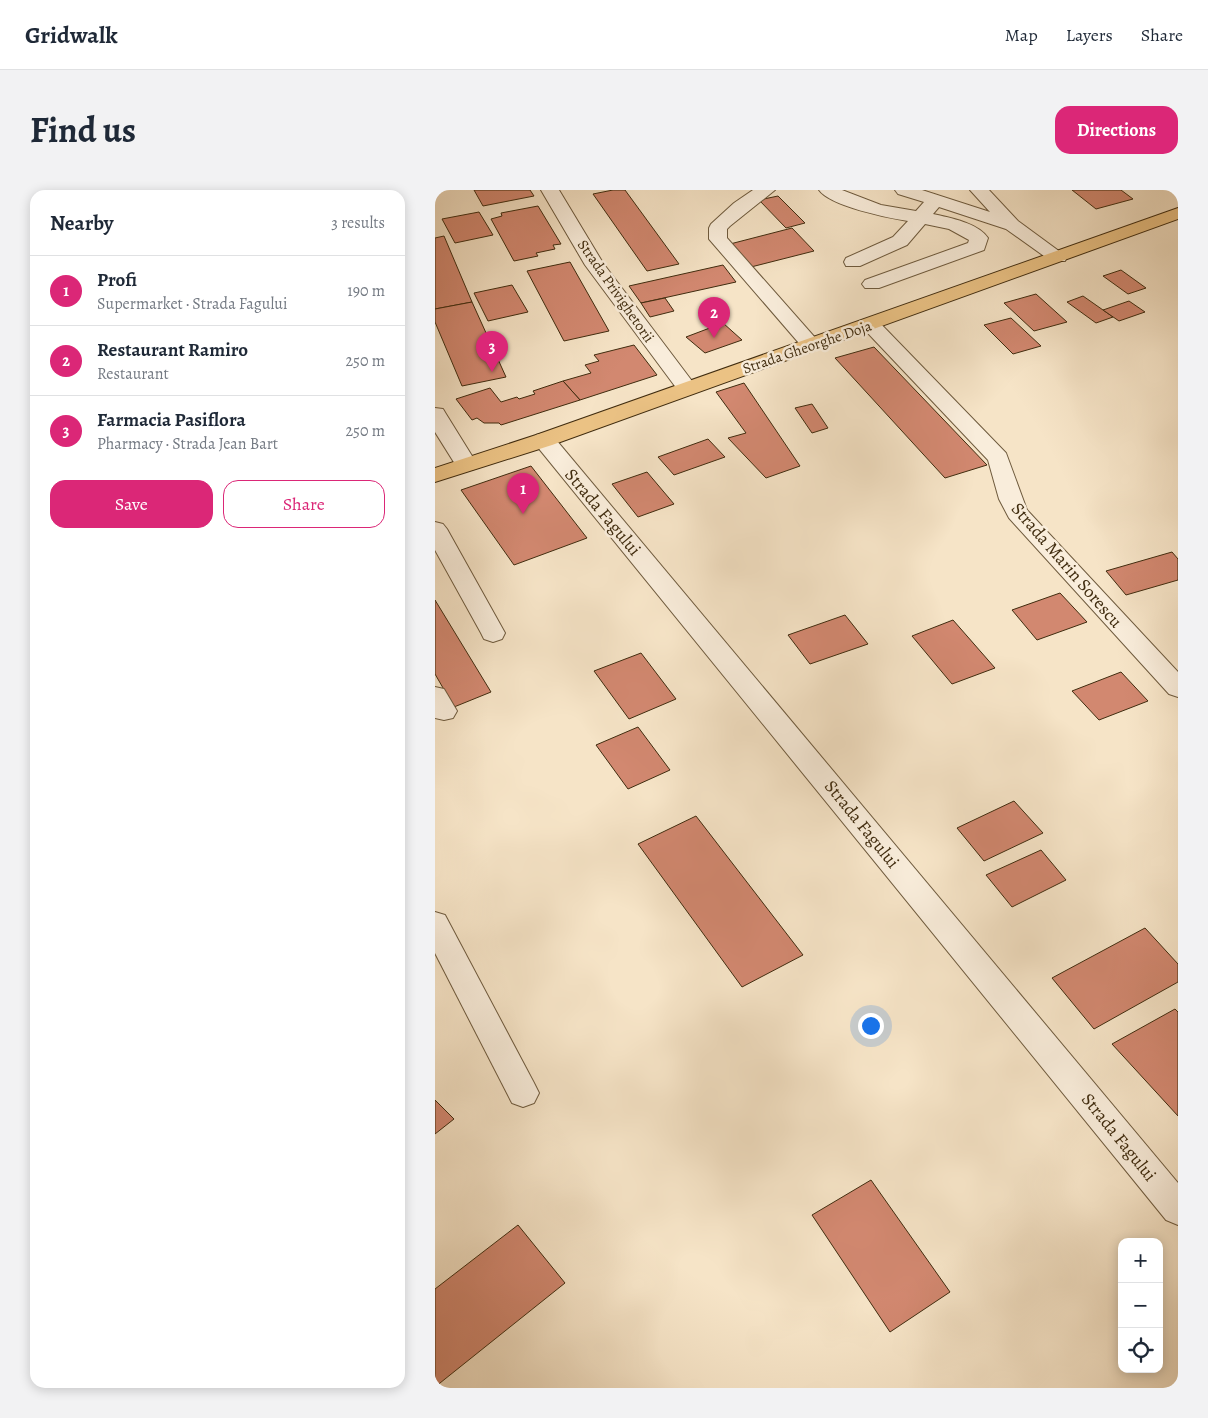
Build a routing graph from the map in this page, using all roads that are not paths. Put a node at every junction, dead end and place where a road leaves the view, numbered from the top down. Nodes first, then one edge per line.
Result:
1 (550, 190) edge
2 (766, 190) edge
3 (828, 190) edge
4 (904, 190) edge
5 (979, 190) edge
6 (935, 200) junction
7 (1177, 215) edge
8 (923, 216) junction
9 (1012, 225) junction
10 (1058, 257) junction
11 (853, 262) dead end
12 (872, 284) dead end
13 (870, 324) junction
14 (811, 345) junction
15 (687, 389) junction
16 (435, 414) edge
17 (544, 440) junction
18 (466, 464) junction
19 (435, 475) edge
20 (435, 529) edge
21 (493, 633) dead end
22 (1178, 688) edge
23 (435, 924) edge
24 (523, 1093) dead end
25 (1178, 1208) edge

1 - 15 street, Strada Privighetorii
2 - 14 street
3 - 8 street
4 - 6 street
5 - 9 street
6 - 8 street
6 - 9 street
7 - 10 main road, Strada Gheorghe Doja
8 - 11 street
8 - 12 street
9 - 10 street
10 - 13 main road, Strada Gheorghe Doja
13 - 14 main road, Strada Gheorghe Doja
13 - 22 street, Strada Marin Sorescu
14 - 15 main road, Strada Gheorghe Doja
15 - 17 main road, Strada Gheorghe Doja
16 - 18 street
17 - 18 main road, Strada Gheorghe Doja
17 - 25 street, Strada Fagului
18 - 19 main road, Strada Gheorghe Doja
20 - 21 street
23 - 24 street

